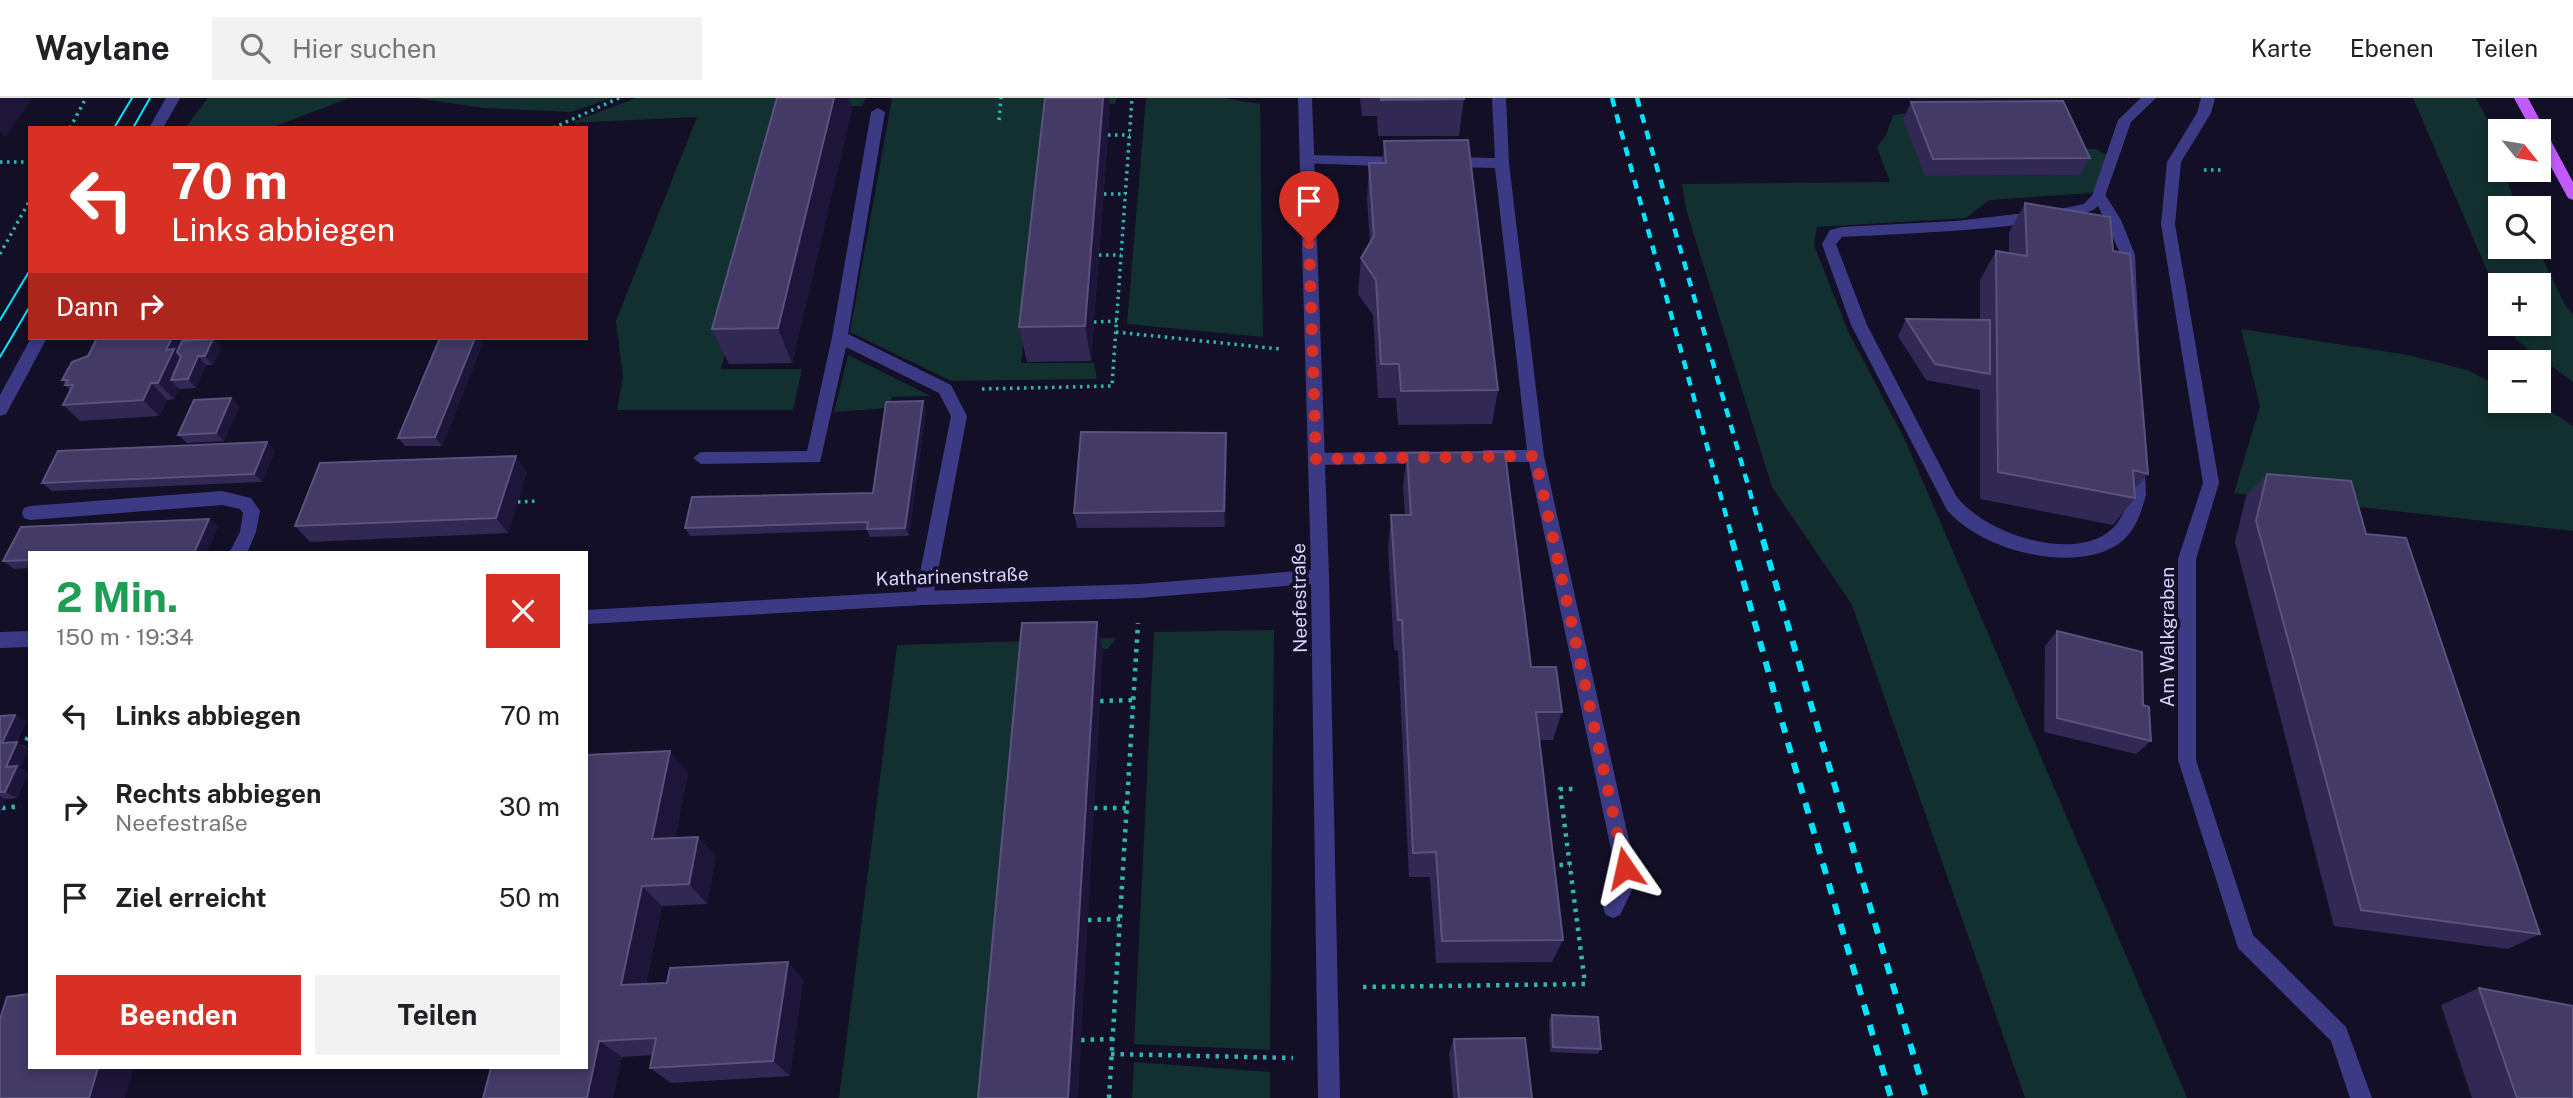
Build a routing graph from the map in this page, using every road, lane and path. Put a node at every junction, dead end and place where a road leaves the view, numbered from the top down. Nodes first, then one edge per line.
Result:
1 (86, 98) edge
2 (173, 98) edge
3 (619, 98) edge
4 (1001, 98) edge
5 (1132, 98) edge
6 (1305, 98) edge
7 (1499, 98) edge
8 (2149, 98) edge
9 (2208, 98) edge
10 (2522, 98) edge
11 (878, 112) dead end
12 (2533, 119) edge
13 (999, 120) dead end
14 (71, 126) edge
15 (157, 126) edge
16 (556, 126) edge
17 (1108, 135) dead end
18 (1130, 135) junction
19 (2552, 155) edge
20 (1306, 160) junction
21 (0, 162) edge
22 (28, 162) edge
23 (1502, 163) junction
24 (1104, 194) dead end
25 (1126, 194) junction
26 (2573, 195) edge
27 (2099, 196) junction
28 (28, 204) edge
29 (0, 239) edge
30 (4, 247) junction
31 (0, 254) edge
32 (1099, 255) dead end
33 (1121, 255) junction
34 (1116, 321) junction
35 (1094, 322) dead end
36 (1116, 332) junction
37 (840, 337) junction
38 (38, 340) edge
39 (1312, 353) junction
40 (945, 389) junction
41 (0, 410) edge
42 (1535, 456) junction
43 (1439, 457) edge
44 (1467, 457) edge
45 (701, 458) dead end
46 (1316, 459) junction
47 (537, 500) dead end
48 (518, 502) dead end
49 (30, 513) dead end
50 (239, 551) edge
51 (1320, 576) junction
52 (1140, 591) junction
53 (924, 597) junction
54 (588, 617) edge
55 (28, 639) edge
56 (0, 640) edge
57 (1133, 700) junction
58 (1100, 701) dead end
59 (28, 737) edge
60 (22, 749) dead end
61 (1607, 789) junction
62 (21, 806) dead end
63 (2, 808) dead end
64 (1094, 808) dead end
65 (1127, 808) junction
66 (1542, 865) edge
67 (1570, 865) junction
68 (1613, 908) dead end
69 (1120, 919) junction
70 (1088, 920) dead end
71 (1325, 988) junction
72 (1113, 1039) junction
73 (1081, 1040) dead end
74 (1111, 1054) junction
75 (1328, 1059) junction
76 (1109, 1098) edge
77 (1328, 1098) edge
78 (2361, 1098) edge

1 - 14 path
2 - 15 street
3 - 16 path
4 - 13 path
5 - 18 path
6 - 20 street, Neefestraße
7 - 23 street
8 - 27 street
9 - 78 street, Am Walkgraben
10 - 12 main road
11 - 37 street
17 - 18 path
18 - 25 path
19 - 26 main road
20 - 23 street
20 - 39 street, Neefestraße
21 - 22 path
23 - 42 street
24 - 25 path
25 - 33 path
27 - 27 street
28 - 30 path
29 - 30 path
30 - 31 path
32 - 33 path
33 - 34 path
34 - 35 path
34 - 36 path
36 - 39 path
36 - 40 path
37 - 40 street
37 - 45 street
38 - 41 street
39 - 46 street, Neefestraße
40 - 53 street
42 - 44 street
42 - 61 street
43 - 46 street
46 - 51 street, Neefestraße
47 - 48 path
49 - 50 street
51 - 52 street, Katharinenstraße
51 - 71 street, Neefestraße
52 - 53 street, Katharinenstraße
52 - 57 path
53 - 54 street, Katharinenstraße
55 - 56 street
57 - 58 path
57 - 65 path
59 - 60 path
61 - 67 path
61 - 68 street
62 - 63 path
64 - 65 path
65 - 69 path
66 - 67 path
67 - 71 path
69 - 70 path
69 - 72 path
71 - 75 street, Neefestraße
72 - 73 path
72 - 74 path
74 - 75 path
74 - 76 path
75 - 77 street, Neefestraße

